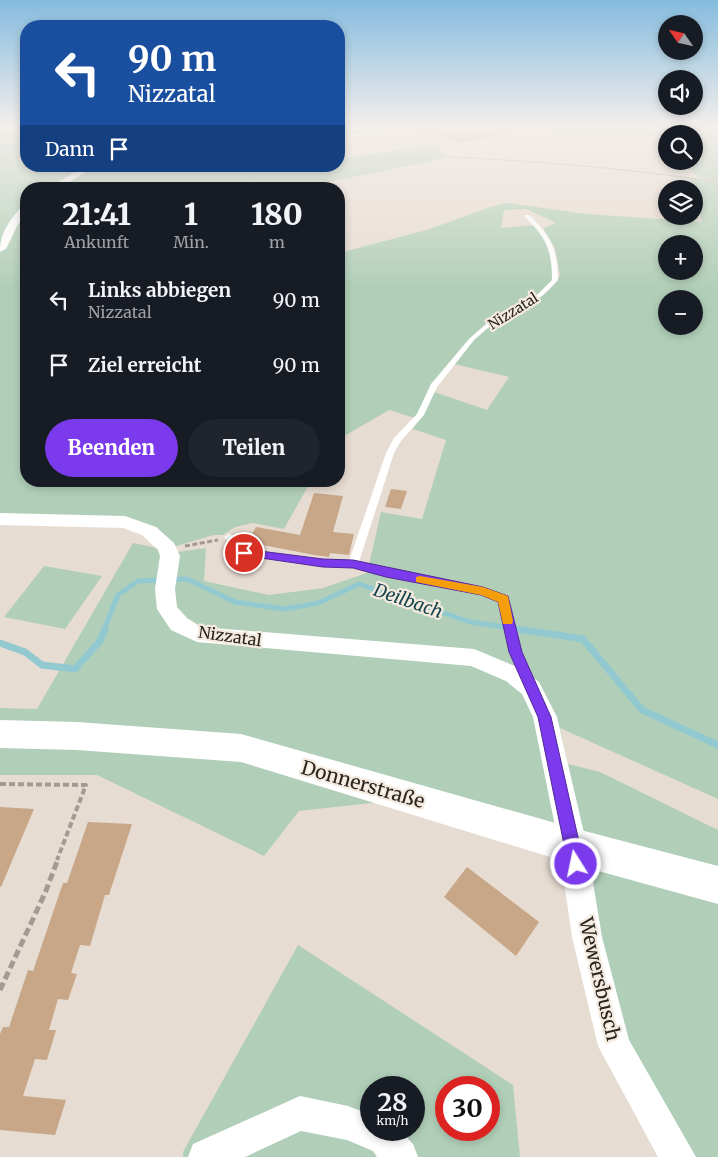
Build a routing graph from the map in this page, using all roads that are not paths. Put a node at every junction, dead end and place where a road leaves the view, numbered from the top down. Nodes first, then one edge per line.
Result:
1 (20, 215) edge
2 (527, 216) dead end
3 (0, 249) edge
4 (0, 519) edge
5 (229, 538) road end
6 (353, 564) junction
7 (531, 688) junction
8 (0, 734) edge
9 (573, 846) junction
10 (718, 886) edge
11 (206, 1157) edge
12 (400, 1157) edge
13 (678, 1157) edge

1 - 3 street
2 - 6 lane, Nizzatal
4 - 7 street, Nizzatal
5 - 6 lane
6 - 7 lane
7 - 9 street
8 - 9 main road, Donnerstraße
9 - 10 main road, Donnerstraße
9 - 13 street, Wewersbusch
11 - 12 street

